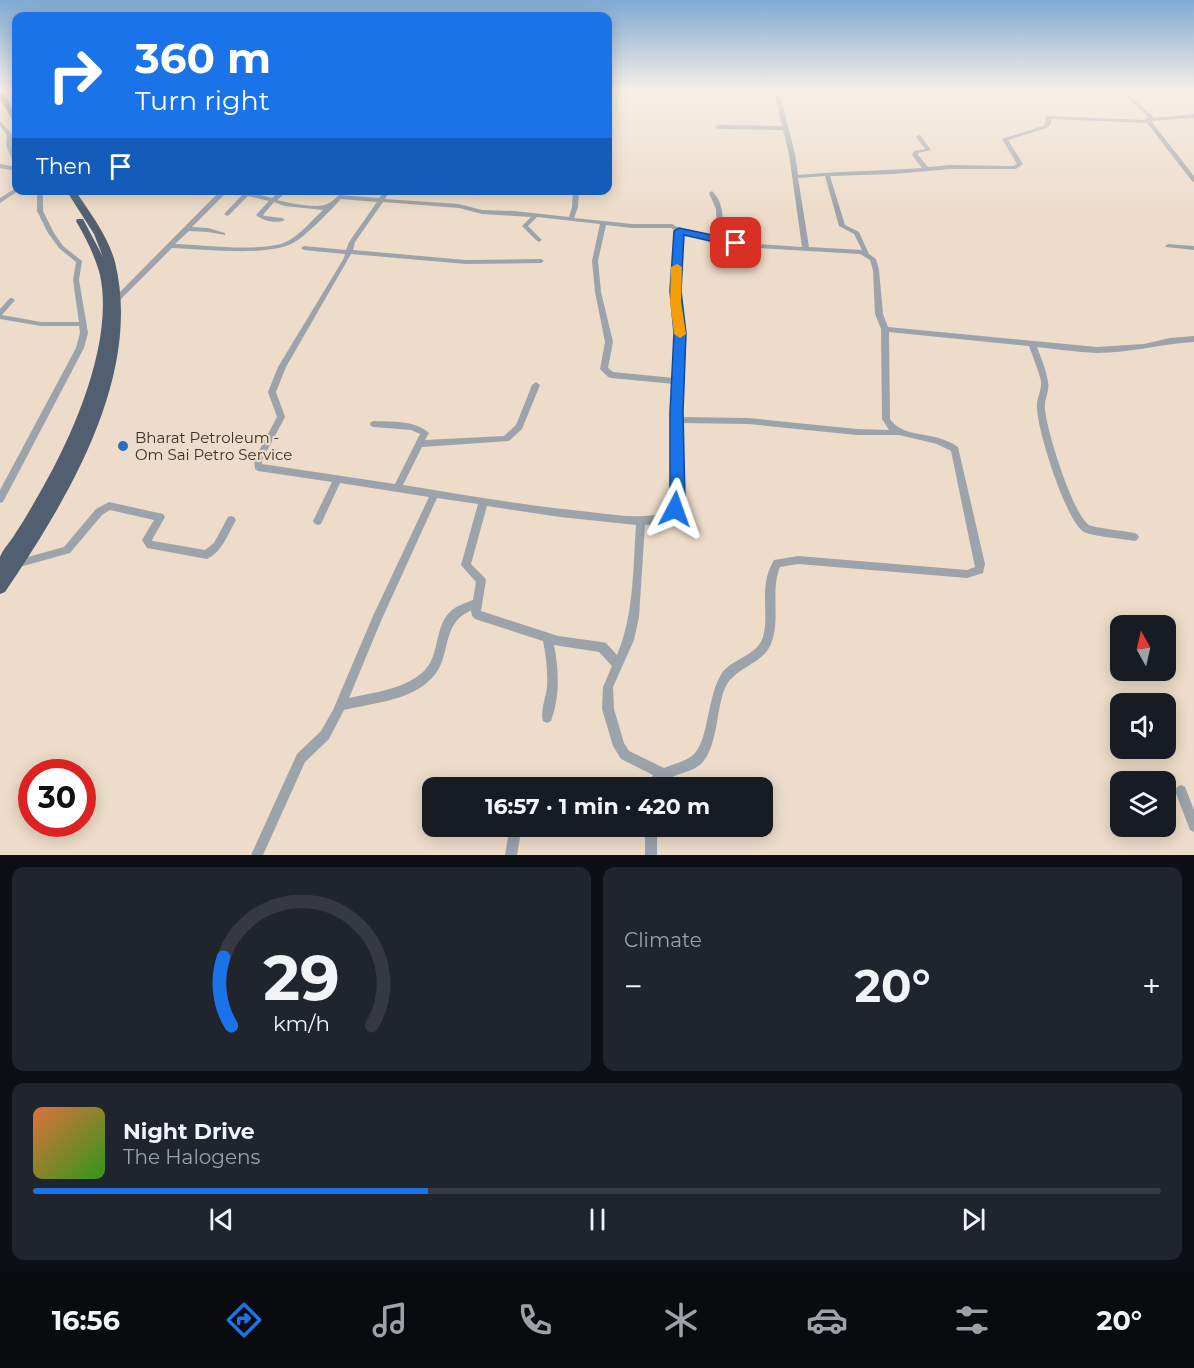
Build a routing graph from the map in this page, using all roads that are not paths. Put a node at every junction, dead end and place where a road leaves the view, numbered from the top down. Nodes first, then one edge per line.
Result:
1 (7, 131) edge
2 (785, 131) edge
3 (1032, 131) edge
4 (1158, 131) edge
5 (919, 137) dead end
6 (12, 152) edge
7 (926, 169) junction
8 (827, 174) junction
9 (796, 177) junction
10 (1194, 180) edge
11 (712, 193) dead end
12 (40, 195) edge
13 (64, 195) edge
14 (73, 195) edge
15 (221, 195) edge
16 (245, 195) edge
17 (250, 195) edge
18 (278, 195) edge
19 (385, 195) edge
20 (576, 195) edge
21 (343, 196) joint
22 (272, 200) junction
23 (381, 201) junction
24 (329, 206) junction
25 (227, 214) dead end
26 (535, 216) junction
27 (571, 219) junction
28 (282, 220) dead end
29 (603, 223) junction
30 (187, 229) junction
31 (679, 231) junction
32 (223, 234) dead end
33 (539, 240) dead end
34 (720, 241) junction
35 (171, 246) junction
36 (1168, 246) dead end
37 (304, 248) dead end
38 (1194, 248) edge
39 (806, 249) junction
40 (349, 251) junction
41 (866, 253) junction
42 (541, 261) dead end
43 (117, 299) junction
44 (12, 300) dead end
45 (0, 315) edge
46 (81, 324) junction
47 (885, 329) junction
48 (1194, 339) edge
49 (1032, 344) junction
50 (677, 381) junction
51 (536, 385) dead end
52 (676, 420) junction
53 (374, 424) dead end
54 (899, 433) junction
55 (421, 444) junction
56 (337, 480) junction
57 (397, 489) junction
58 (434, 495) junction
59 (0, 499) edge
60 (483, 502) junction
61 (231, 520) dead end
62 (318, 521) dead end
63 (641, 521) junction
64 (1134, 537) dead end
65 (16, 564) junction
66 (0, 570) edge
67 (0, 587) edge
68 (478, 603) junction
69 (548, 639) junction
70 (618, 664) junction
71 (341, 705) junction
72 (547, 717) dead end
73 (663, 774) junction
74 (660, 777) edge
75 (1181, 791) dead end
76 (1194, 826) edge
77 (514, 837) edge
78 (651, 837) edge
79 (256, 855) edge
80 (511, 855) edge
81 (651, 855) edge

1 - 6 street
2 - 9 street
3 - 7 street
4 - 10 street
5 - 7 street
7 - 8 street
8 - 9 street
8 - 41 street
9 - 39 street
11 - 34 street
12 - 46 street
13 - 66 highway
14 - 43 highway
15 - 30 street
16 - 25 street
17 - 22 street
18 - 22 street
19 - 23 street
20 - 27 street
21 - 23 street
21 - 24 street
22 - 24 street
22 - 28 street
23 - 26 street
23 - 40 street
24 - 35 street
26 - 27 street
26 - 33 street
27 - 29 street
29 - 31 street
29 - 50 street
30 - 32 street
30 - 35 street
31 - 34 street
31 - 50 street
34 - 39 street
35 - 43 street
36 - 38 street
37 - 40 street
39 - 41 street
40 - 42 street
40 - 56 street
41 - 47 street
43 - 65 highway
44 - 45 street
45 - 46 street
46 - 59 street
47 - 49 street
47 - 54 street
48 - 49 street
49 - 64 street
50 - 52 street
51 - 55 street
52 - 54 street
52 - 63 street
53 - 55 street
54 - 73 street
55 - 57 street
56 - 57 street
56 - 62 street
57 - 58 street
58 - 60 street
58 - 71 street
60 - 63 street
60 - 68 street
61 - 65 street
63 - 70 street
65 - 67 highway
68 - 69 street
68 - 71 street
69 - 70 street
69 - 72 street
70 - 73 street
71 - 79 street
73 - 74 street
75 - 76 street
77 - 80 street
78 - 81 street

